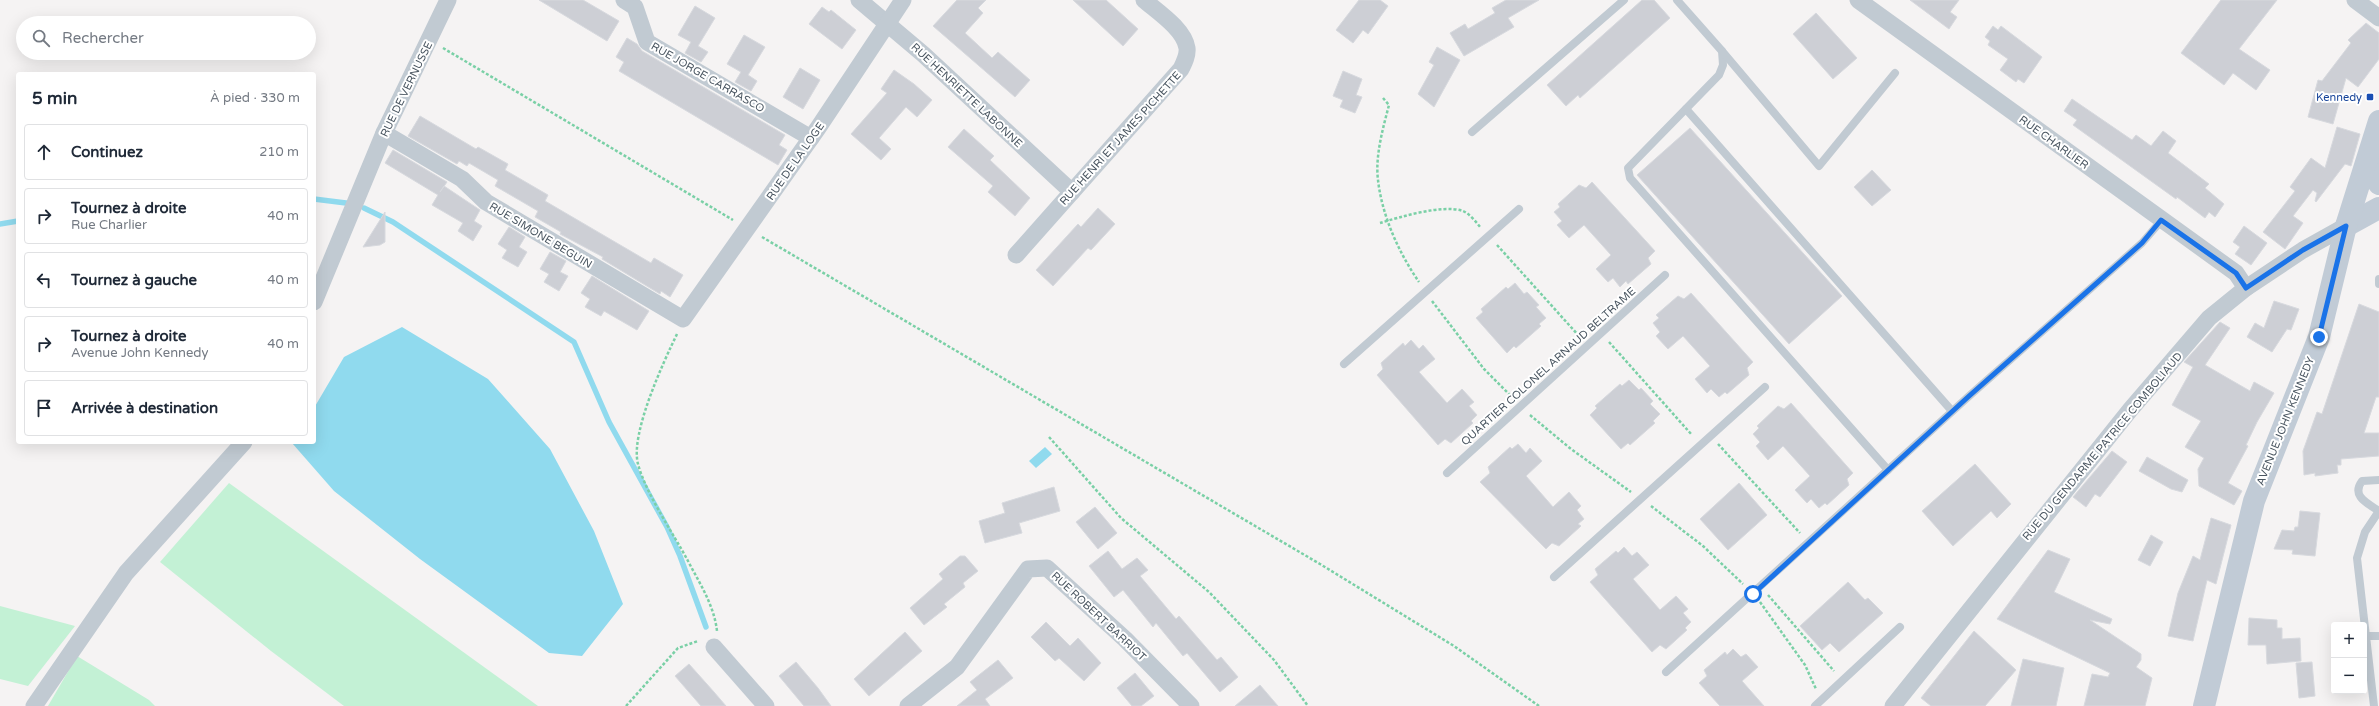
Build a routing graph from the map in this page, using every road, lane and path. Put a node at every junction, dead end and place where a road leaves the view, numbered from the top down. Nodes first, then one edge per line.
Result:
1 (448, 0) edge
2 (624, 0) edge
3 (859, 0) edge
4 (903, 0) edge
5 (1144, 0) edge
6 (1624, 0) edge
7 (1677, 0) edge
8 (1858, 0) edge
9 (2355, 0) edge
10 (2379, 18) edge
11 (887, 23) junction
12 (429, 40) junction
13 (1722, 51) junction
14 (1895, 74) dead end
15 (1383, 98) dead end
16 (1686, 109) junction
17 (2376, 130) edge
18 (1472, 132) dead end
19 (384, 133) junction
20 (811, 138) junction
21 (2379, 184) edge
22 (1072, 192) junction
23 (2379, 208) edge
24 (1519, 209) dead end
25 (2161, 220) junction
26 (1388, 221) junction
27 (1380, 223) dead end
28 (2346, 226) junction
29 (747, 228) junction
30 (1489, 236) junction
31 (1016, 255) dead end
32 (1665, 275) dead end
33 (2379, 279) edge
34 (2379, 284) edge
35 (2246, 288) junction
36 (1426, 293) junction
37 (316, 297) edge
38 (683, 319) junction
39 (1601, 333) junction
40 (1588, 345) junction
41 (1344, 364) dead end
42 (1765, 387) dead end
43 (1520, 406) junction
44 (1952, 411) junction
45 (1711, 436) junction
46 (1049, 437) dead end
47 (242, 444) edge
48 (1701, 444) junction
49 (1888, 470) junction
50 (1447, 473) dead end
51 (2379, 480) edge
52 (1641, 499) junction
53 (2379, 511) edge
54 (1809, 542) junction
55 (1554, 576) dead end
56 (1760, 587) junction
57 (1753, 594) junction
58 (2364, 622) edge
59 (1900, 627) dead end
60 (2367, 636) edge
61 (2379, 636) edge
62 (2367, 645) edge
63 (714, 647) junction
64 (1666, 672) dead end
65 (1843, 680) junction
66 (1822, 700) junction
67 (762, 704) edge
68 (34, 706) edge
69 (626, 706) edge
70 (908, 706) edge
71 (1191, 706) edge
72 (1308, 706) edge
73 (1539, 706) edge
74 (1815, 706) edge
75 (1893, 706) edge
76 (2204, 706) edge
77 (2374, 706) edge

1 - 12 street, RUE DE VERNUSSE
2 - 20 street, RUE JORGE CARRASCO
3 - 11 street, RUE HENRIETTE LABONNE
4 - 11 street, RUE DE LA LOGE
5 - 22 street, RUE HENRI ET JAMES PICHETTE
6 - 18 lane
7 - 13 lane
8 - 25 street, RUE CHARLIER
9 - 10 street
11 - 20 street, RUE DE LA LOGE
11 - 22 street, RUE HENRIETTE LABONNE
12 - 19 street, RUE DE VERNUSSE
12 - 29 path
13 - 14 lane
13 - 16 lane
15 - 26 path
16 - 44 lane
16 - 49 lane
17 - 21 main road, AVENUE JOHN KENNEDY
17 - 28 main road, AVENUE JOHN KENNEDY
19 - 37 street, RUE DE VERNUSSE
19 - 38 street, RUE SIMONE BEGUIN
20 - 29 street, RUE DE LA LOGE
22 - 31 street, RUE HENRI ET JAMES PICHETTE
23 - 28 main road
24 - 30 lane
25 - 35 street, RUE CHARLIER
25 - 44 lane
26 - 27 path
26 - 30 path
26 - 36 path
28 - 35 street, RUE DU GENDARME PATRICE COMBOLIAUD
28 - 76 main road, AVENUE JOHN KENNEDY
29 - 38 street, RUE DE LA LOGE
29 - 73 path
30 - 36 lane
30 - 40 path
32 - 39 lane, QUARTIER COLONEL ARNAUD BELTRAME
33 - 34 lane
35 - 75 street, RUE DU GENDARME PATRICE COMBOLIAUD
36 - 41 lane
36 - 43 path
38 - 63 path
39 - 40 lane, QUARTIER COLONEL ARNAUD BELTRAME
39 - 48 path
40 - 43 lane, QUARTIER COLONEL ARNAUD BELTRAME
42 - 45 lane
43 - 50 lane, QUARTIER COLONEL ARNAUD BELTRAME
43 - 52 path
44 - 49 lane
45 - 48 lane
45 - 54 path
46 - 72 path
47 - 68 street
48 - 52 lane
49 - 54 lane
51 - 53 lane
52 - 55 lane
52 - 57 path
53 - 58 lane
54 - 56 lane
56 - 57 lane
56 - 65 path
57 - 64 lane
57 - 66 path
59 - 65 lane
60 - 61 lane
62 - 77 lane
63 - 67 street
63 - 69 path
65 - 66 lane
66 - 74 lane
70 - 71 street, RUE ROBERT BARRIOT

